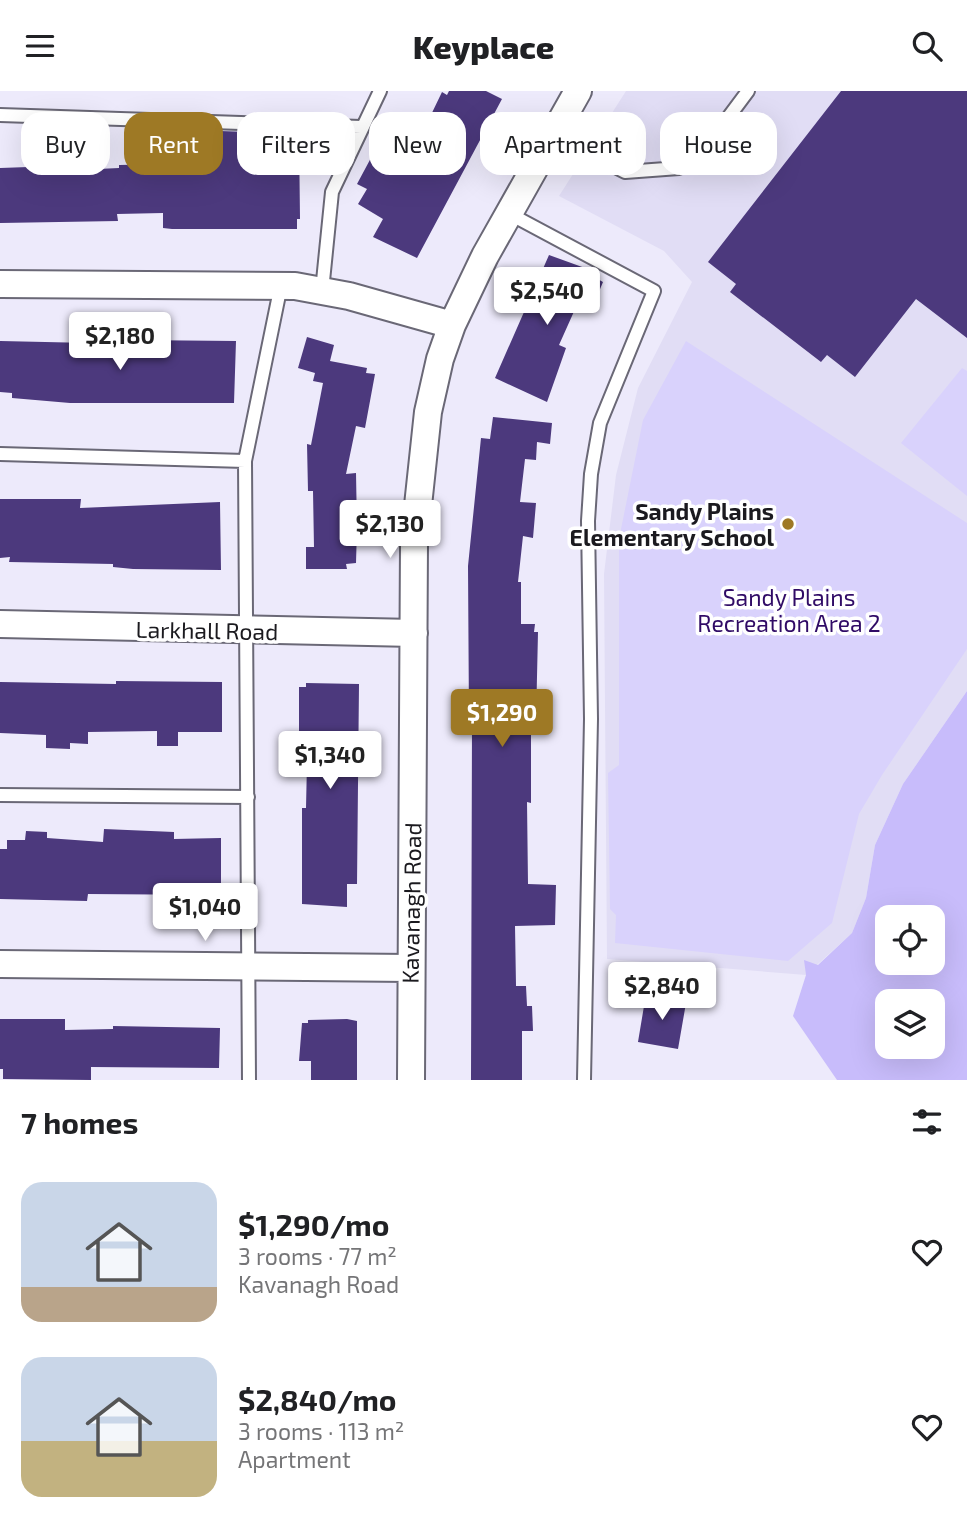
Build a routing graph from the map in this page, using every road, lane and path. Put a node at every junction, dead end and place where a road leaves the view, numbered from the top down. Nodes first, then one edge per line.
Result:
1 (380, 91) edge
2 (578, 91) edge
3 (748, 91) edge
4 (566, 112) edge
5 (0, 115) edge
6 (361, 127) junction
7 (646, 170) edge
8 (529, 175) edge
9 (508, 213) junction
10 (0, 284) edge
11 (281, 285) junction
12 (322, 291) junction
13 (452, 325) junction
14 (0, 453) edge
15 (246, 461) junction
16 (0, 624) edge
17 (248, 631) junction
18 (414, 633) junction
19 (0, 795) edge
20 (248, 797) junction
21 (0, 964) edge
22 (246, 968) junction
23 (410, 968) junction
24 (249, 1080) edge
25 (411, 1080) edge
26 (584, 1080) edge

1 - 6 lane
2 - 4 street, Kavanagh Road
3 - 7 lane
5 - 6 lane
6 - 12 lane
8 - 9 street, Kavanagh Road
9 - 13 street, Kavanagh Road
9 - 26 lane
10 - 11 street
11 - 12 street
11 - 15 lane
12 - 13 street
13 - 18 street, Kavanagh Road
14 - 15 lane
15 - 17 lane
16 - 17 street, Larkhall Road
17 - 18 street, Larkhall Road
17 - 20 lane
18 - 23 street, Kavanagh Road
19 - 20 lane
20 - 22 lane
21 - 22 street
22 - 23 street
22 - 24 lane
23 - 25 street, Kavanagh Road

